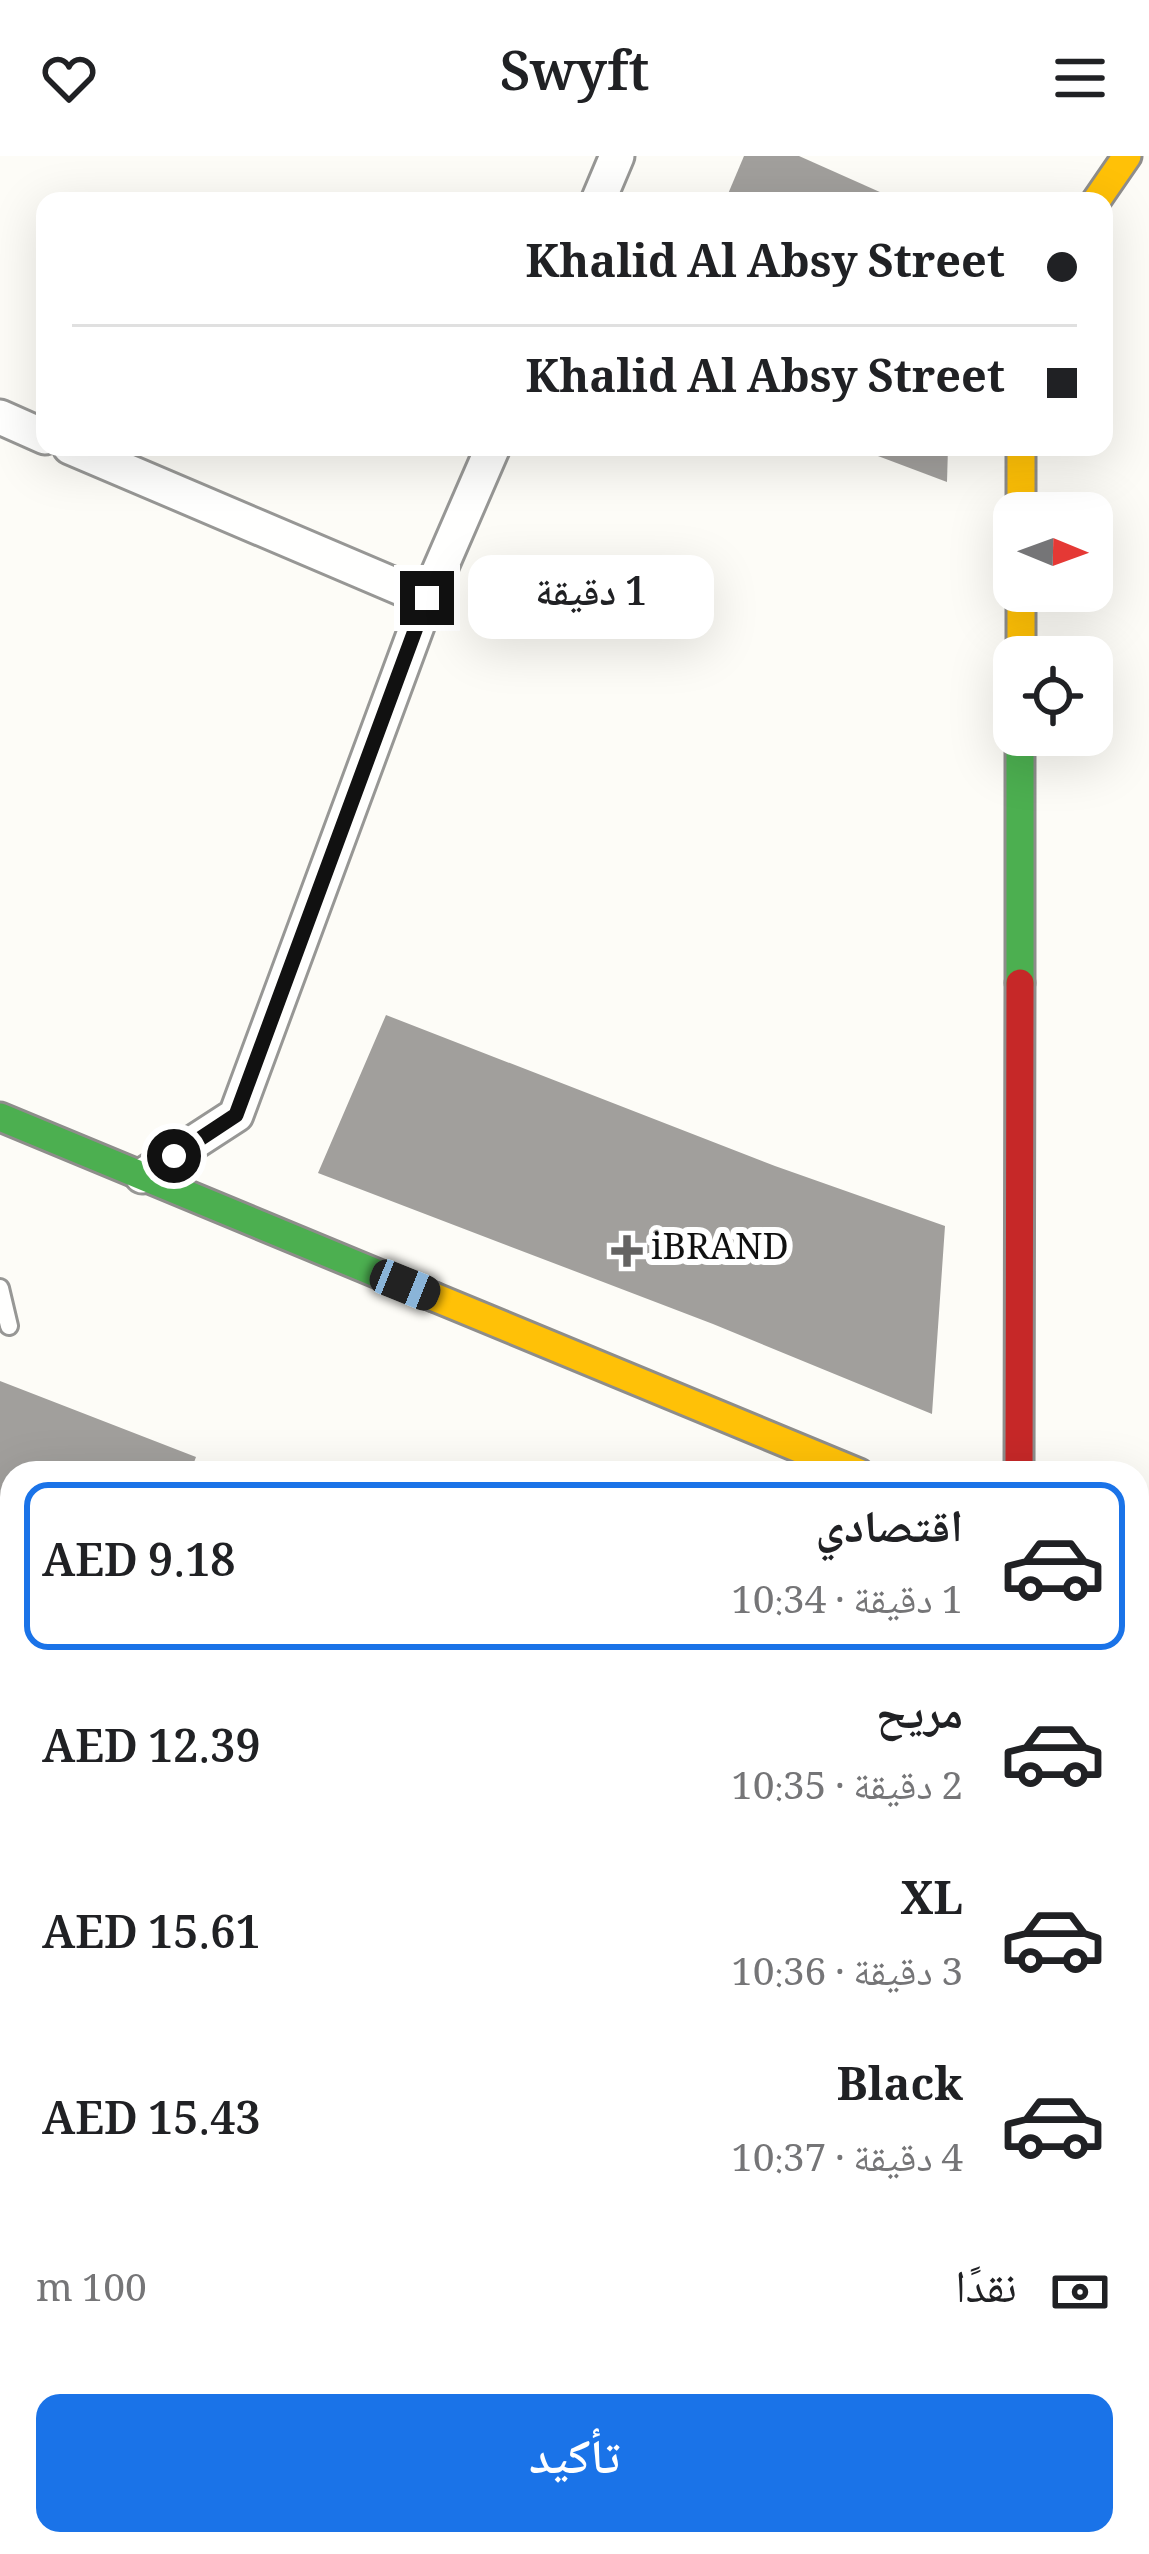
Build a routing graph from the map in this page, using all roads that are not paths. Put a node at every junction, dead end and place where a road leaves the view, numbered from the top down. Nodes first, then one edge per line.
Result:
1 (617, 156) edge
2 (1127, 156) edge
3 (602, 192) edge
4 (1102, 192) edge
5 (0, 418) edge
6 (36, 432) edge
7 (91, 456) edge
8 (489, 456) edge
9 (1021, 456) edge
10 (1021, 492) edge
11 (427, 598) junction
12 (1020, 756) edge
13 (0, 1118) edge
14 (142, 1176) junction
15 (0, 1288) edge
16 (9, 1326) dead end
17 (830, 1461) edge
18 (1019, 1461) edge
19 (1149, 1832) edge
20 (1149, 1869) edge

1 - 3 street
2 - 4 main road
5 - 6 street
7 - 11 street
8 - 11 street
9 - 10 main road
11 - 14 street
12 - 18 main road
13 - 14 main road
14 - 17 main road
15 - 16 lane
19 - 20 main road

